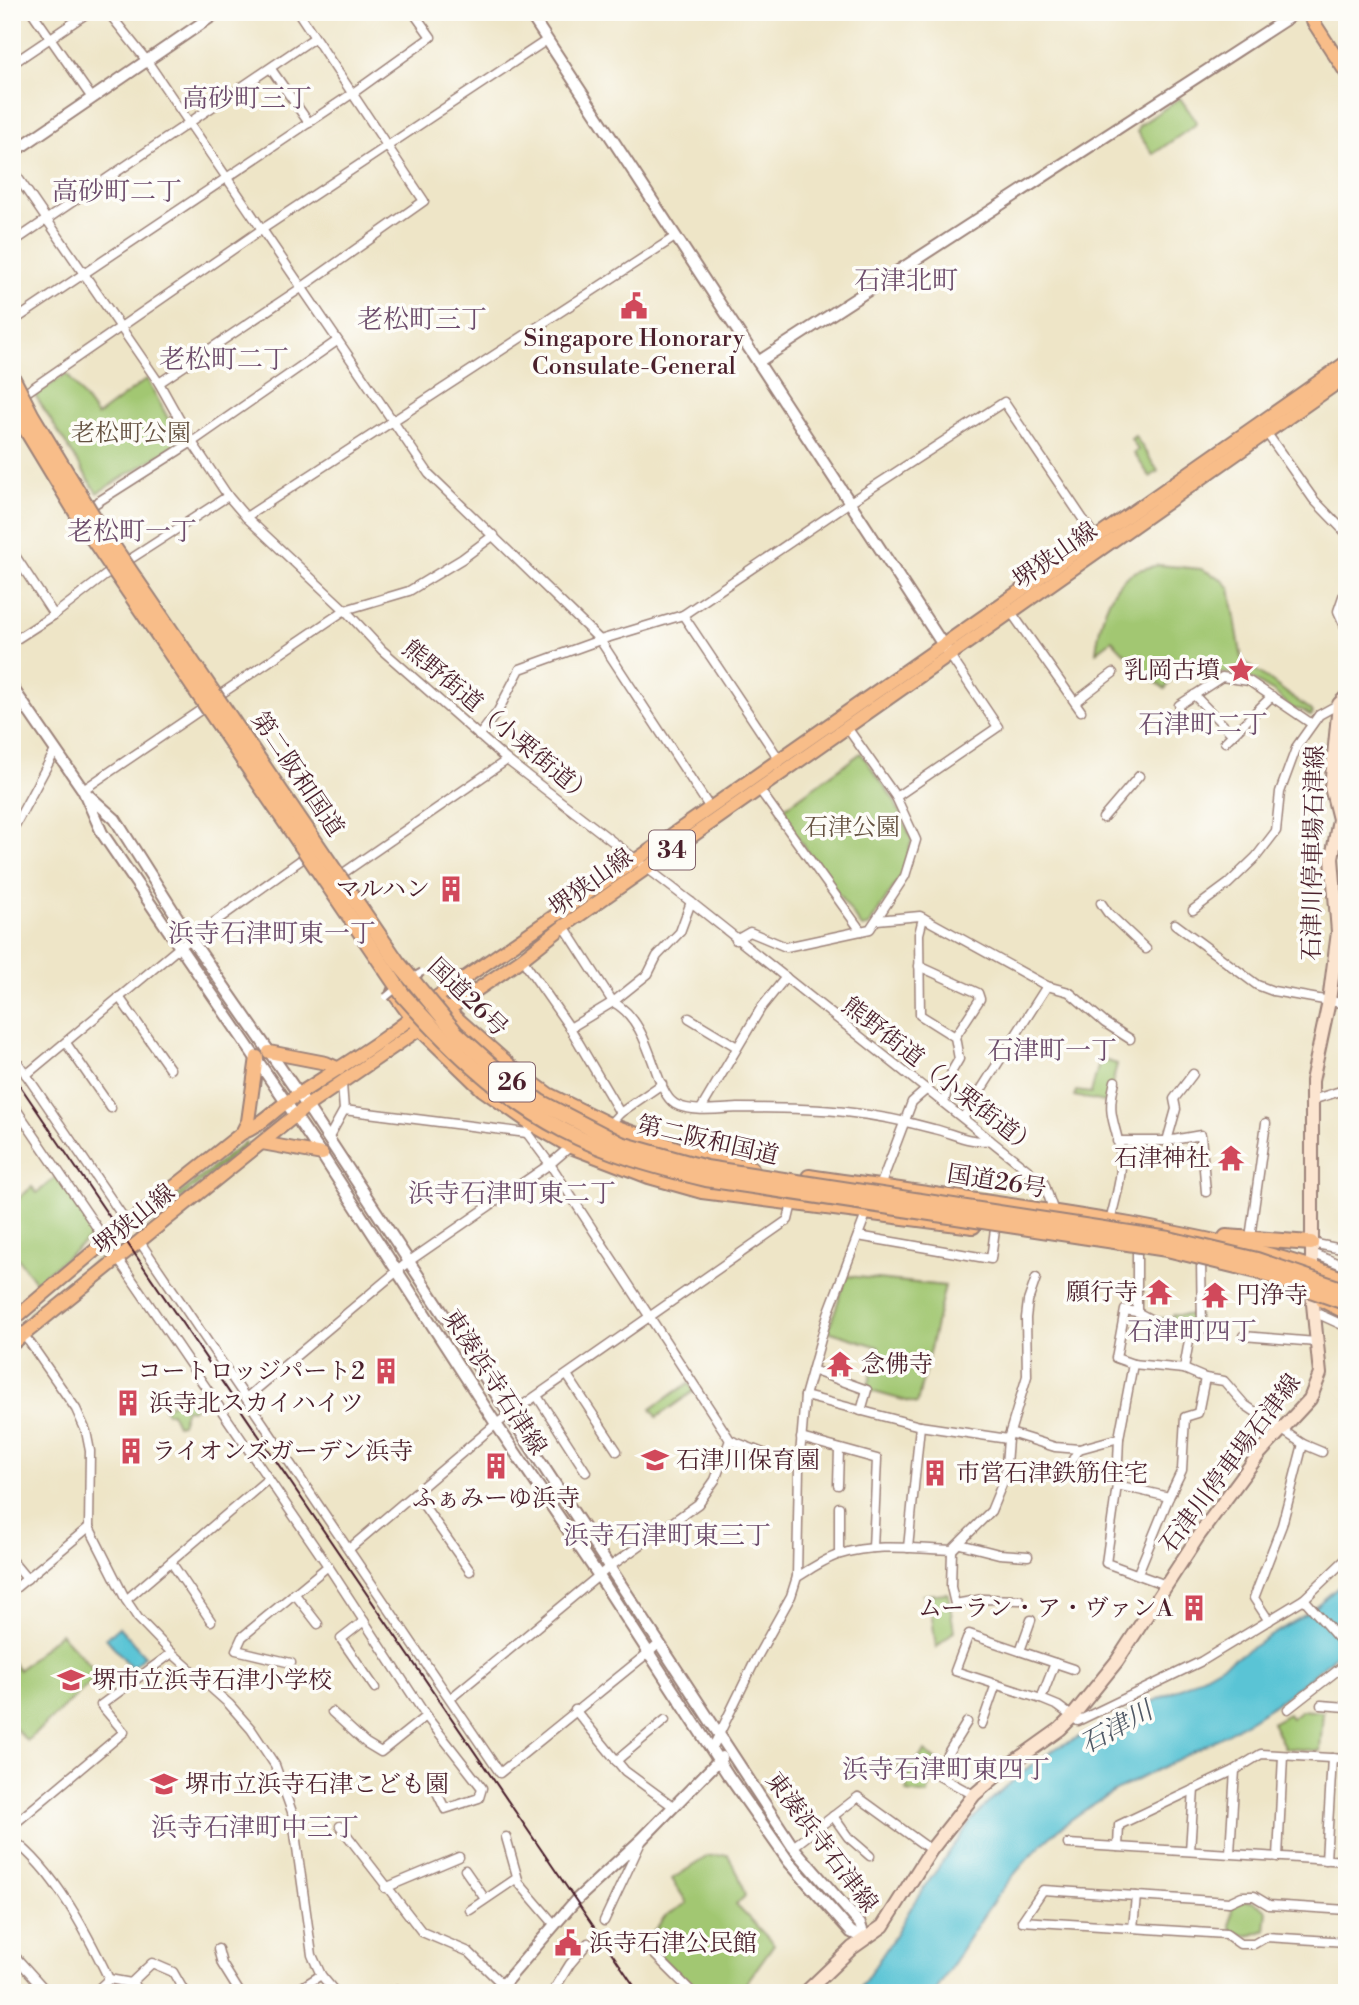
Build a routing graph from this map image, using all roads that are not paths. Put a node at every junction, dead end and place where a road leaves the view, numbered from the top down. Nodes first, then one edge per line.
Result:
1 (32, 12) edge
2 (89, 12) edge
3 (108, 12) edge
4 (218, 12) edge
5 (298, 12) edge
6 (413, 12) edge
7 (528, 12) edge
8 (1297, 12) edge
9 (1307, 12) edge
10 (314, 38) junction
11 (50, 39) junction
12 (547, 40) junction
13 (146, 61) junction
14 (12, 64) edge
15 (271, 69) junction
16 (1347, 74) edge
17 (353, 93) junction
18 (92, 99) junction
19 (309, 123) junction
20 (188, 124) junction
21 (387, 145) junction
22 (12, 153) edge
23 (12, 169) edge
24 (226, 178) junction
25 (47, 220) junction
26 (261, 230) junction
27 (675, 237) junction
28 (12, 243) edge
29 (85, 274) junction
30 (301, 288) junction
31 (12, 322) edge
32 (122, 328) junction
33 (337, 341) junction
34 (758, 362) junction
35 (1347, 362) edge
36 (12, 368) edge
37 (1347, 376) edge
38 (12, 377) edge
39 (159, 383) junction
40 (25, 394) junction
41 (12, 404) edge
42 (12, 415) edge
43 (392, 422) junction
44 (1266, 432) junction
45 (192, 442) junction
46 (228, 496) junction
47 (850, 502) junction
48 (93, 505) junction
49 (246, 517) junction
50 (1347, 534) edge
51 (494, 535) junction
52 (1095, 537) junction
53 (12, 551) edge
54 (129, 560) junction
55 (111, 571) junction
56 (1347, 585) edge
57 (345, 610) junction
58 (1011, 612) junction
59 (54, 615) junction
60 (683, 615) junction
61 (1347, 631) edge
62 (600, 640) junction
63 (12, 642) edge
64 (946, 649) junction
65 (1113, 673) dead end
66 (12, 687) edge
67 (221, 694) junction
68 (1194, 695) junction
69 (1272, 696) junction
70 (1343, 700) edge
71 (1074, 702) junction
72 (1179, 705) dead end
73 (202, 709) junction
74 (1081, 711) dead end
75 (1312, 724) junction
76 (846, 726) junction
77 (1233, 735) junction
78 (479, 736) junction
79 (1225, 742) dead end
80 (55, 751) junction
81 (779, 759) junction
82 (507, 760) junction
83 (1139, 776) dead end
84 (759, 789) junction
85 (83, 790) junction
86 (896, 797) junction
87 (710, 808) junction
88 (1103, 818) dead end
89 (13, 826) edge
90 (306, 857) junction
91 (641, 864) junction
92 (342, 874) junction
93 (691, 902) junction
94 (1101, 903) dead end
95 (1193, 910) dead end
96 (923, 918) junction
97 (877, 920) junction
98 (1175, 924) dead end
99 (564, 926) junction
100 (861, 931) junction
101 (191, 939) junction
102 (736, 940) junction
103 (181, 946) junction
104 (1146, 949) dead end
105 (522, 959) junction
106 (919, 966) junction
107 (422, 972) dead end
108 (786, 977) junction
109 (1047, 986) junction
110 (119, 997) junction
111 (386, 997) dead end
112 (434, 999) junction
113 (1329, 1001) junction
114 (613, 1002) junction
115 (1347, 1004) edge
116 (446, 1010) junction
117 (689, 1018) dead end
118 (416, 1024) junction
119 (570, 1028) junction
120 (956, 1037) junction
121 (1130, 1039) dead end
122 (65, 1042) junction
123 (737, 1047) junction
124 (270, 1052) junction
125 (12, 1054) edge
126 (257, 1057) junction
127 (170, 1069) dead end
128 (339, 1069) junction
129 (1193, 1074) dead end
130 (26, 1075) junction
131 (1115, 1081) dead end
132 (342, 1084) junction
133 (663, 1084) junction
134 (927, 1089) junction
135 (1347, 1089) edge
136 (292, 1099) junction
137 (1312, 1100) junction
138 (12, 1103) edge
139 (944, 1103) junction
140 (307, 1106) junction
141 (111, 1108) dead end
142 (701, 1109) junction
143 (344, 1110) junction
144 (620, 1113) junction
145 (295, 1116) junction
146 (963, 1118) junction
147 (904, 1123) junction
148 (1266, 1123) dead end
149 (609, 1125) junction
150 (530, 1128) junction
151 (242, 1133) junction
152 (328, 1139) junction
153 (990, 1140) junction
154 (1118, 1141) junction
155 (1167, 1141) junction
156 (262, 1143) junction
157 (571, 1146) junction
158 (322, 1154) junction
159 (551, 1164) junction
160 (881, 1186) junction
161 (1206, 1192) dead end
162 (792, 1203) junction
163 (1054, 1212) junction
164 (866, 1213) junction
165 (1110, 1222) junction
166 (128, 1224) junction
167 (995, 1229) junction
168 (858, 1236) junction
169 (1186, 1236) junction
170 (1250, 1238) junction
171 (106, 1241) junction
172 (140, 1241) junction
173 (1137, 1249) junction
174 (1347, 1250) edge
175 (1312, 1254) junction
176 (118, 1259) junction
177 (1201, 1260) junction
178 (408, 1262) junction
179 (1343, 1266) edge
180 (399, 1271) junction
181 (1036, 1278) dead end
182 (1347, 1281) edge
183 (1347, 1291) edge
184 (1312, 1294) junction
185 (1347, 1303) edge
186 (1138, 1312) junction
187 (1314, 1312) junction
188 (1347, 1312) edge
189 (651, 1317) junction
190 (12, 1321) edge
191 (1165, 1327) dead end
192 (1347, 1327) edge
193 (1191, 1329) dead end
194 (1202, 1329) dead end
195 (23, 1335) junction
196 (1243, 1336) dead end
197 (1316, 1342) junction
198 (12, 1344) edge
199 (1133, 1364) junction
200 (1184, 1369) junction
201 (812, 1370) junction
202 (567, 1375) junction
203 (1205, 1378) junction
204 (537, 1396) junction
205 (805, 1396) junction
206 (246, 1398) junction
207 (861, 1411) junction
208 (510, 1414) junction
209 (496, 1424) junction
210 (920, 1426) junction
211 (1281, 1429) junction
212 (1009, 1436) junction
213 (801, 1438) junction
214 (1119, 1438) junction
215 (730, 1440) junction
216 (1303, 1444) junction
217 (839, 1449) junction
218 (1079, 1449) junction
219 (617, 1451) dead end
220 (1322, 1452) dead end
221 (799, 1467) junction
222 (586, 1472) dead end
223 (1005, 1477) junction
224 (268, 1479) junction
225 (838, 1485) dead end
226 (1117, 1485) junction
227 (415, 1493) junction
228 (1169, 1497) junction
229 (839, 1507) dead end
230 (89, 1527) junction
231 (960, 1544) junction
232 (873, 1548) junction
233 (908, 1548) junction
234 (349, 1549) junction
235 (952, 1550) junction
236 (838, 1554) junction
237 (1028, 1556) dead end
238 (1347, 1558) edge
239 (12, 1561) edge
240 (171, 1562) junction
241 (328, 1566) junction
242 (608, 1567) junction
243 (470, 1572) dead end
244 (1138, 1573) junction
245 (599, 1576) junction
246 (797, 1577) junction
247 (27, 1579) junction
248 (1166, 1585) junction
249 (12, 1591) edge
250 (295, 1593) junction
251 (1304, 1599) junction
252 (126, 1600) junction
253 (1020, 1601) dead end
254 (1031, 1620) dead end
255 (211, 1621) dead end
256 (364, 1621) junction
257 (1269, 1621) junction
258 (318, 1624) dead end
259 (659, 1644) junction
260 (1347, 1648) edge
261 (648, 1651) junction
262 (1020, 1651) junction
263 (172, 1653) junction
264 (291, 1663) dead end
265 (1055, 1663) junction
266 (1347, 1663) edge
267 (1073, 1669) dead end
268 (996, 1684) junction
269 (375, 1688) dead end
270 (451, 1698) junction
271 (1041, 1699) junction
272 (1321, 1705) dead end
273 (1347, 1707) edge
274 (1288, 1709) dead end
275 (575, 1710) junction
276 (332, 1713) dead end
277 (426, 1716) junction
278 (1071, 1717) junction
279 (665, 1720) dead end
280 (967, 1722) dead end
281 (982, 1724) dead end
282 (718, 1733) junction
283 (712, 1749) junction
284 (729, 1750) junction
285 (1283, 1756) junction
286 (1332, 1758) junction
287 (1347, 1759) edge
288 (616, 1761) junction
289 (719, 1761) junction
290 (1235, 1770) junction
291 (432, 1782) dead end
292 (1194, 1790) junction
293 (974, 1796) junction
294 (674, 1807) junction
295 (834, 1816) junction
296 (12, 1826) edge
297 (340, 1826) dead end
298 (506, 1837) dead end
299 (12, 1839) edge
300 (642, 1839) junction
301 (1068, 1844) dead end
302 (793, 1847) junction
303 (1118, 1847) junction
304 (931, 1850) junction
305 (1190, 1851) junction
306 (1230, 1853) junction
307 (870, 1856) dead end
308 (458, 1857) dead end
309 (1278, 1857) junction
310 (1326, 1860) junction
311 (1347, 1861) edge
312 (465, 1870) dead end
313 (517, 1878) junction
314 (386, 1888) junction
315 (1136, 1896) junction
316 (485, 1899) junction
317 (470, 1910) dead end
318 (1347, 1910) edge
319 (604, 1921) dead end
320 (555, 1925) junction
321 (1133, 1928) junction
322 (865, 1939) junction
323 (1347, 1942) edge
324 (588, 1943) dead end
325 (644, 1944) dead end
326 (218, 1949) dead end
327 (12, 1953) edge
328 (321, 1975) junction
329 (109, 1979) junction
330 (131, 1983) junction
331 (500, 1989) edge
332 (48, 1993) edge
333 (94, 1993) edge
334 (144, 1993) edge
335 (185, 1993) edge
336 (240, 1993) edge
337 (293, 1993) edge
338 (336, 1993) edge
339 (389, 1993) edge
340 (401, 1993) edge
341 (552, 1993) edge
342 (693, 1993) edge
343 (806, 1993) edge

1 - 11 street
2 - 11 street
3 - 13 street
4 - 13 street
5 - 10 street
6 - 17 street
7 - 12 street
8 - 34 street
9 - 16 main road
10 - 15 street
10 - 17 street
11 - 14 street
11 - 18 street
12 - 21 street
12 - 27 street
13 - 18 street
13 - 20 street
15 - 19 street
15 - 20 street
17 - 19 street
17 - 21 street
18 - 22 street
19 - 24 street
20 - 24 street
20 - 25 street
21 - 26 street
21 - 30 street
23 - 25 street, 熊野街道（小栗街道）
24 - 26 street
24 - 29 street
25 - 28 street
25 - 29 street, 熊野街道（小栗街道）
26 - 30 street
26 - 32 street
27 - 34 street
27 - 43 street
29 - 31 street
29 - 32 street, 熊野街道（小栗街道）
30 - 33 street
30 - 39 street
32 - 39 street, 熊野街道（小栗街道）
32 - 40 street
33 - 43 street
33 - 45 street
34 - 47 street
35 - 52 main road, 堺狭山線 / 34
36 - 40 highway, 国道26号 / 26
37 - 44 main road, 堺狭山線 / 34
38 - 183 highway, 第二阪和国道 / 26, bridge
39 - 45 street, 熊野街道（小栗街道）
40 - 41 street
40 - 48 highway, 国道26号 / 26
41 - 185 highway, 第二阪和国道 / 26, bridge
42 - 55 highway, 国道26号 / 26
43 - 49 street
43 - 51 street
44 - 50 street
44 - 58 main road, 堺狭山線 / 34
45 - 46 street, 熊野街道（小栗街道）
45 - 48 street
46 - 49 street, 熊野街道（小栗街道）
46 - 54 street
47 - 52 street
47 - 60 street
47 - 64 street
48 - 54 highway, 国道26号 / 26
49 - 57 street, 熊野街道（小栗街道）
51 - 57 street
51 - 62 street
52 - 64 main road, 堺狭山線 / 34
53 - 59 street
54 - 67 highway, 国道26号 / 26
55 - 59 street
55 - 73 highway, 国道26号 / 26
56 - 61 street
57 - 67 street
57 - 78 street, 熊野街道（小栗街道）
58 - 64 main road, 堺狭山線 / 34
58 - 71 street
59 - 63 street
60 - 62 street
60 - 81 street
62 - 78 street
62 - 87 street
64 - 76 main road, 堺狭山線 / 34
64 - 81 main road, 堺狭山線 / 34
64 - 86 street
65 - 71 street
66 - 80 street, 東湊浜寺石津線
67 - 92 highway, 国道26号 / 26
68 - 69 street
68 - 72 street
68 - 77 street
69 - 75 street
69 - 77 street
70 - 75 street
70 - 113 main road, 石津川停車場石津線
71 - 74 street
73 - 85 street
73 - 90 highway, 国道26号 / 26
75 - 95 street
76 - 84 main road, 堺狭山線 / 34
76 - 86 street
77 - 79 street
78 - 82 street, 熊野街道（小栗街道）
80 - 85 street, 東湊浜寺石津線
80 - 89 street
81 - 87 main road, 堺狭山線 / 34
82 - 91 street, 熊野街道（小栗街道）
82 - 92 street
83 - 88 street
84 - 91 main road, 堺狭山線 / 34
84 - 100 street
85 - 101 street, 東湊浜寺石津線
85 - 103 street, 東湊浜寺石津線
86 - 97 street
87 - 91 main road, 堺狭山線 / 34
90 - 101 street
90 - 118 highway, 国道26号 / 26
91 - 93 street, 熊野街道（小栗街道）
91 - 99 main road, 堺狭山線 / 34
91 - 112 main road, 堺狭山線 / 34
92 - 112 highway, 国道26号 / 26
93 - 102 street, 熊野街道（小栗街道）
93 - 114 street
94 - 104 street
96 - 97 street
96 - 106 street
96 - 109 street
97 - 100 street
98 - 113 street
99 - 105 main road, 堺狭山線 / 34
99 - 114 street
100 - 102 street
101 - 103 street
101 - 124 street, 東湊浜寺石津線
102 - 108 street, 熊野街道（小栗街道）
103 - 110 street
103 - 126 street, 東湊浜寺石津線
105 - 116 main road, 堺狭山線 / 34
105 - 119 street
106 - 120 street
106 - 120 street
107 - 111 street, bridge
108 - 123 street
108 - 134 street, 熊野街道（小栗街道）
109 - 121 street
109 - 146 street
110 - 122 street
110 - 127 street
112 - 116 highway, 国道26号 / 26
112 - 118 main road, 堺狭山線 / 34
113 - 115 street
113 - 137 main road, 石津川停車場石津線
114 - 119 street
114 - 133 street
116 - 118 main road, 堺狭山線 / 34
116 - 149 highway, 国道26号 / 26
117 - 123 street
118 - 128 main road, 堺狭山線 / 34
118 - 132 main road, 堺狭山線 / 34
118 - 150 highway, 国道26号 / 26
119 - 144 street
120 - 139 street
122 - 130 street
122 - 141 street
123 - 142 street
124 - 128 main road
124 - 136 street, 東湊浜寺石津線
125 - 130 street
126 - 136 street, 東湊浜寺石津線
126 - 151 main road
128 - 136 main road, 堺狭山線 / 34
129 - 155 street
130 - 166 street
131 - 154 street
132 - 140 main road, 堺狭山線 / 34
132 - 143 street
133 - 142 street
133 - 144 street
134 - 139 street, 熊野街道（小栗街道）
134 - 147 street
135 - 137 street
136 - 140 street, 東湊浜寺石津線
136 - 145 street, 東湊浜寺石津線
136 - 151 main road, 堺狭山線 / 34
137 - 175 main road, 石津川停車場石津線
138 - 171 street
139 - 146 street, 熊野街道（小栗街道）
140 - 145 main road, 堺狭山線 / 34
140 - 152 street, 東湊浜寺石津線
142 - 147 street
143 - 150 street
143 - 152 street
144 - 149 street
145 - 156 main road, 堺狭山線 / 34
145 - 158 street, 東湊浜寺石津線
146 - 153 street, 熊野街道（小栗街道）
147 - 153 street
147 - 160 street
148 - 170 street
149 - 160 highway, 国道26号 / 26
150 - 157 highway, 国道26号 / 26
150 - 159 street
151 - 166 main road, 堺狭山線 / 34
152 - 178 street, 東湊浜寺石津線
153 - 163 street, 熊野街道（小栗街道）
154 - 155 street
154 - 165 street
155 - 161 street
156 - 158 main road
156 - 172 main road, 堺狭山線 / 34
157 - 159 street
157 - 162 highway, 国道26号 / 26
158 - 180 street, 東湊浜寺石津線
159 - 178 street
159 - 189 street
160 - 163 highway, 国道26号 / 26
160 - 164 street
162 - 164 highway, 国道26号 / 26
162 - 189 street
163 - 165 highway, 国道26号 / 26
164 - 167 highway, 国道26号 / 26
164 - 168 street
165 - 169 highway, 国道26号 / 26
166 - 171 main road, 堺狭山線 / 34
167 - 168 street
167 - 173 highway, 国道26号 / 26
168 - 201 street
169 - 170 highway
169 - 175 highway, 国道26号 / 26
170 - 175 highway
171 - 190 main road, 堺狭山線 / 34
172 - 176 main road, 堺狭山線 / 34
172 - 206 street
173 - 177 highway, 国道26号 / 26
173 - 186 street
174 - 175 street
175 - 179 street
175 - 179 street
175 - 182 highway, 国道26号 / 26
175 - 184 main road, 石津川停車場石津線
176 - 195 main road, 堺狭山線 / 34
176 - 224 street
177 - 184 highway, 国道26号 / 26
177 - 194 street
178 - 180 street
178 - 208 street, 東湊浜寺石津線
180 - 206 street
180 - 209 street, 東湊浜寺石津線
181 - 212 street
184 - 187 main road, 石津川停車場石津線
184 - 188 highway, 国道26号 / 26
186 - 191 street
186 - 199 street
187 - 192 street
187 - 197 main road, 石津川停車場石津線
189 - 202 street
189 - 215 street
190 - 195 street
193 - 200 street
195 - 198 main road, 堺狭山線 / 34
195 - 230 street
196 - 197 street
197 - 211 main road, 石津川停車場石津線
199 - 200 street
199 - 214 street
200 - 203 street
201 - 205 street
201 - 207 street
202 - 204 street
202 - 219 street
203 - 211 street
203 - 228 street
204 - 208 street
204 - 222 street
205 - 207 street
205 - 213 street
206 - 234 street
207 - 210 street
208 - 209 street
208 - 242 street, 東湊浜寺石津線
209 - 227 street
209 - 245 street, 東湊浜寺石津線
210 - 212 street
210 - 233 street
211 - 216 street
211 - 248 main road, 石津川停車場石津線
212 - 218 street
212 - 223 street
213 - 217 street
213 - 221 street
214 - 218 street
214 - 226 street
215 - 221 street
215 - 242 street
216 - 220 street
216 - 257 street
217 - 225 street
217 - 232 street
218 - 223 street
221 - 246 street
223 - 231 street
224 - 240 street
224 - 241 street
226 - 228 street
226 - 244 street
227 - 234 street
227 - 243 street
228 - 244 street
229 - 236 street
230 - 247 street
230 - 252 street
231 - 235 street
231 - 237 street
232 - 233 street
232 - 236 street
233 - 235 street
234 - 270 street
235 - 253 street
236 - 246 street
238 - 251 street
239 - 247 street
240 - 252 street
240 - 255 street
241 - 250 street
241 - 256 street
242 - 245 street
242 - 259 street, 東湊浜寺石津線
244 - 248 street
245 - 261 street, 東湊浜寺石津線
245 - 270 street
246 - 282 street
247 - 249 street
248 - 278 main road, 石津川停車場石津線
250 - 258 street
250 - 264 street
251 - 257 street
251 - 260 street
252 - 263 street
254 - 262 street
256 - 269 street
256 - 277 street
257 - 278 street
259 - 261 street
259 - 282 street, 東湊浜寺石津線
261 - 275 street
261 - 283 street, 東湊浜寺石津線
262 - 265 street
262 - 268 street
263 - 296 street
263 - 328 street
265 - 267 street
265 - 271 street
266 - 274 street
268 - 271 street
268 - 281 street
270 - 275 street
271 - 278 street
272 - 273 street
275 - 288 street
276 - 277 street
277 - 291 street
278 - 293 main road, 石津川停車場石津線
279 - 288 street
280 - 293 street
282 - 283 street
282 - 284 street, 東湊浜寺石津線
283 - 289 street, 東湊浜寺石津線
284 - 289 street
284 - 302 street, 東湊浜寺石津線
285 - 286 street
285 - 290 street
285 - 309 street
286 - 287 street
286 - 310 street
288 - 294 street
289 - 294 street
289 - 322 street, 東湊浜寺石津線
290 - 292 street
290 - 306 street
292 - 303 street
292 - 305 street
293 - 304 main road, 石津川停車場石津線
294 - 300 street
295 - 302 street
295 - 304 street
295 - 307 street
297 - 314 street
298 - 313 street
299 - 329 street
300 - 319 street
300 - 320 street
301 - 303 street
302 - 322 street, 東湊浜寺石津線
303 - 305 street
304 - 322 main road, 石津川停車場石津線
305 - 306 street
306 - 309 street
308 - 314 street
309 - 310 street
310 - 311 street
312 - 316 street
313 - 316 street
313 - 320 street
314 - 331 street
315 - 318 street
315 - 321 street
315 - 321 street
316 - 317 street
320 - 331 street
321 - 323 street
322 - 343 main road, 石津川停車場石津線
324 - 341 street
325 - 342 street
326 - 336 street
327 - 332 street
328 - 337 street
328 - 338 street
329 - 330 street
329 - 333 street
330 - 334 street
330 - 335 street
339 - 340 street

